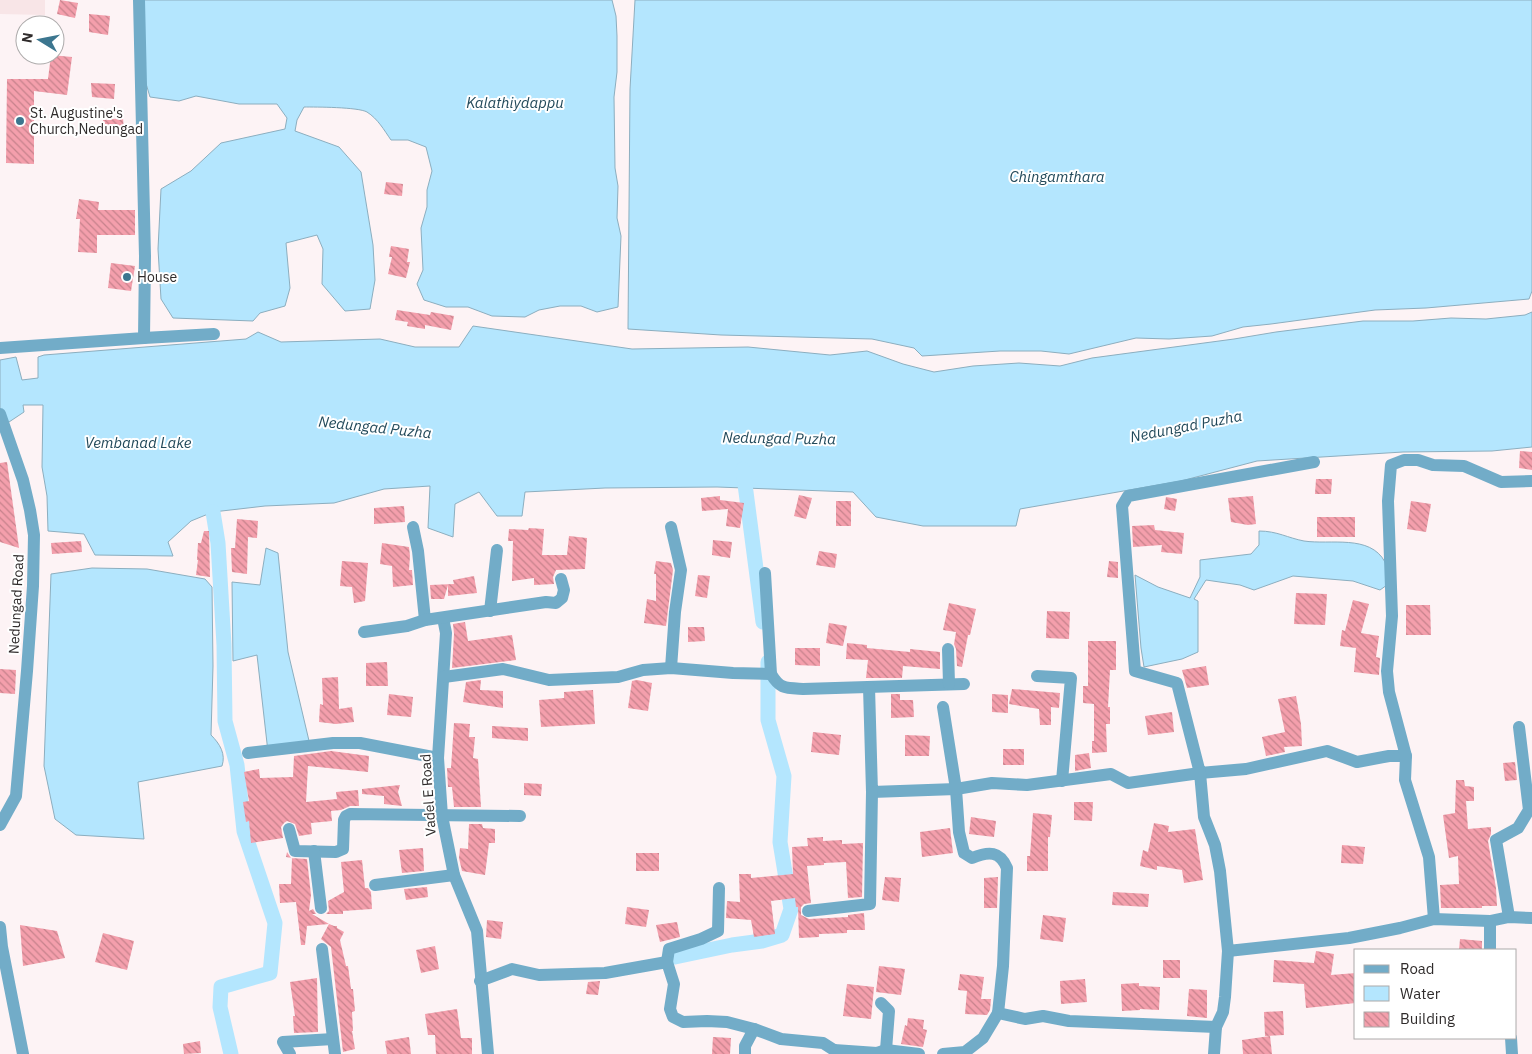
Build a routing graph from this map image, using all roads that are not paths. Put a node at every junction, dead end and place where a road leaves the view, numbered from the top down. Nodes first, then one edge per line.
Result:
1 (139, 0) edge
2 (214, 334) dead end
3 (144, 338) junction
4 (0, 348) edge
5 (0, 414) edge
6 (1314, 462) dead end
7 (1532, 481) edge
8 (413, 527) dead end
9 (671, 527) dead end
10 (497, 550) dead end
11 (765, 573) dead end
12 (561, 579) dead end
13 (490, 611) junction
14 (443, 618) junction
15 (425, 620) junction
16 (364, 632) dead end
17 (948, 649) dead end
18 (671, 668) junction
19 (768, 673) junction
20 (1037, 676) dead end
21 (444, 678) junction
22 (948, 684) junction
23 (964, 684) dead end
24 (869, 686) junction
25 (943, 707) dead end
26 (1519, 727) dead end
27 (248, 754) dead end
28 (1406, 756) junction
29 (438, 758) junction
30 (1200, 773) junction
31 (1528, 774) edge
32 (1062, 781) junction
33 (956, 789) junction
34 (872, 792) junction
35 (442, 816) junction
36 (520, 816) dead end
37 (0, 825) edge
38 (289, 830) dead end
39 (314, 851) junction
40 (454, 875) junction
41 (375, 885) dead end
42 (719, 888) dead end
43 (321, 908) dead end
44 (808, 910) dead end
45 (1509, 917) junction
46 (1532, 918) edge
47 (1434, 919) junction
48 (1490, 921) junction
49 (0, 928) edge
50 (322, 949) dead end
51 (1490, 949) edge
52 (1228, 951) junction
53 (667, 962) junction
54 (480, 981) junction
55 (880, 1002) dead end
56 (998, 1013) junction
57 (1216, 1027) junction
58 (754, 1029) junction
59 (333, 1039) junction
60 (1511, 1039) edge
61 (886, 1050) junction
62 (834, 1052) edge
63 (23, 1054) edge
64 (290, 1054) edge
65 (335, 1054) edge
66 (488, 1054) edge
67 (745, 1054) edge
68 (919, 1054) edge
69 (944, 1054) edge
70 (1214, 1054) edge
71 (1512, 1054) edge

1 - 3 street
2 - 3 street
3 - 4 street
5 - 37 street, Nedungad Road
6 - 30 street
7 - 28 street
8 - 15 street
9 - 18 street
10 - 13 street
11 - 19 street
12 - 13 street
13 - 14 street
14 - 15 street
14 - 21 street, Vadel E Road
15 - 16 street
17 - 22 street
18 - 19 street
18 - 21 street
19 - 24 street
20 - 32 street
21 - 29 street, Vadel E Road
22 - 23 street
22 - 24 street
24 - 34 street
25 - 33 street
26 - 31 street
27 - 29 street
28 - 30 street
28 - 47 street
29 - 35 street, Vadel E Road
30 - 32 street
30 - 52 street
31 - 45 street
32 - 33 street
33 - 34 street
33 - 56 street
34 - 44 street
35 - 36 street
35 - 39 street
35 - 40 street, Vadel E Road
38 - 39 street
39 - 43 street
40 - 41 street
40 - 54 street, Vadel E Road
42 - 53 street
45 - 46 street
45 - 48 street
47 - 48 street
47 - 52 street
48 - 51 street
49 - 63 street
50 - 59 street
52 - 57 street
53 - 54 street
53 - 58 street
54 - 66 street, Vadel E Road
55 - 61 street
56 - 57 street
56 - 69 street
57 - 70 street
58 - 62 street
58 - 67 street
59 - 64 street
59 - 65 street
60 - 71 street
61 - 62 street
61 - 68 street

